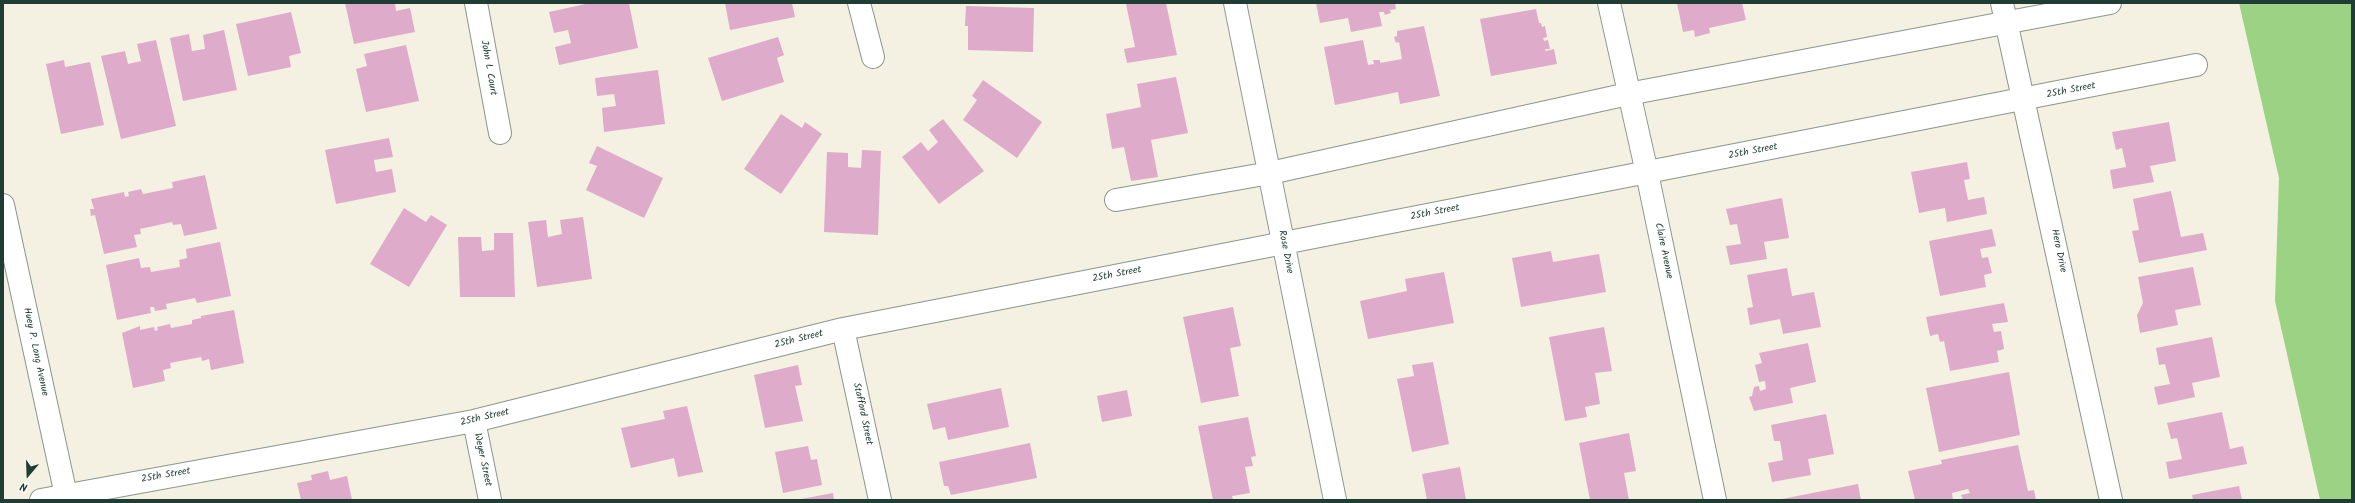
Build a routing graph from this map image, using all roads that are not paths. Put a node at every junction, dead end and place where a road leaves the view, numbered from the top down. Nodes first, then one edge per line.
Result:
1 (476, 3) edge
2 (859, 3) edge
3 (1235, 3) edge
4 (1609, 3) edge
5 (2110, 3) edge
6 (2004, 13) edge
7 (872, 57) dead end
8 (2196, 65) dead end
9 (1628, 94) junction
10 (2025, 100) junction
11 (500, 133) dead end
12 (1647, 172) junction
13 (1270, 173) junction
14 (1116, 200) dead end
15 (3, 205) edge
16 (1282, 242) junction
17 (843, 329) junction
18 (474, 421) junction
19 (67, 497) edge
20 (41, 500) edge
21 (490, 500) edge
22 (880, 500) edge
23 (1335, 500) edge
24 (1715, 500) edge
25 (2112, 500) edge

1 - 11 street, John L Court
2 - 7 street
3 - 13 street, Rose Drive
4 - 9 street, Claire Avenue
5 - 6 street
6 - 9 street
6 - 10 street, Hero Drive
8 - 10 street, 25th Street
9 - 12 street, Claire Avenue
9 - 13 street
10 - 12 street, 25th Street
10 - 25 street, Hero Drive
12 - 16 street, 25th Street
12 - 24 street, Claire Avenue
13 - 14 street
13 - 16 street, Rose Drive
15 - 19 street, Huey P. Long Avenue
16 - 17 street, 25th Street
16 - 23 street, Rose Drive
17 - 18 street, 25th Street
17 - 22 street, Stafford Street
18 - 19 street, 25th Street
18 - 21 street, Weyer Street
19 - 20 street, 25th Street

